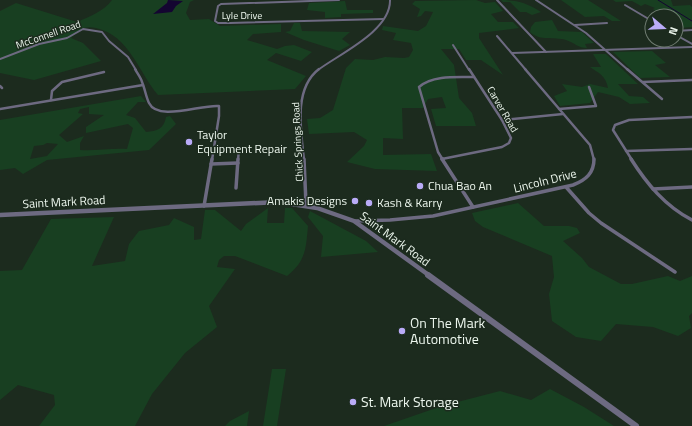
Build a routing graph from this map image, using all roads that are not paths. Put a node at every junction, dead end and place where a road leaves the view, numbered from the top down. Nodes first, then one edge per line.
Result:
1 (339, 0) edge
2 (390, 0) edge
3 (496, 0) edge
4 (536, 0) edge
5 (625, 6) dead end
6 (644, 17) edge
7 (383, 19) junction
8 (607, 23) dead end
9 (574, 25) junction
10 (497, 36) dead end
11 (453, 45) dead end
12 (692, 46) edge
13 (606, 50) junction
14 (546, 52) junction
15 (512, 53) junction
16 (0, 59) edge
17 (104, 72) dead end
18 (474, 77) junction
19 (692, 80) edge
20 (643, 82) junction
21 (143, 85) junction
22 (589, 87) dead end
23 (662, 99) dead end
24 (51, 100) junction
25 (0, 109) edge
26 (559, 109) junction
27 (563, 114) junction
28 (692, 117) edge
29 (502, 120) junction
30 (239, 149) dead end
31 (692, 149) edge
32 (626, 151) junction
33 (442, 159) junction
34 (238, 163) junction
35 (211, 164) junction
36 (566, 187) junction
37 (692, 187) edge
38 (236, 188) dead end
39 (653, 189) junction
40 (306, 204) junction
41 (204, 206) junction
42 (473, 207) junction
43 (0, 215) edge
44 (692, 220) edge
45 (354, 221) junction
46 (676, 272) dead end
47 (636, 426) edge

1 - 7 street, Lyle Drive
2 - 7 street, Chick Springs Road
3 - 14 street
4 - 9 street
5 - 6 street
7 - 40 street, Chick Springs Road
8 - 9 street
9 - 13 street
10 - 15 street, Lincoln Drive
11 - 18 street, Carver Road
12 - 13 street
13 - 14 street
13 - 20 street
14 - 15 street
15 - 26 street, Lincoln Drive
16 - 21 street, McConnell Road
17 - 24 street
18 - 29 street, Carver Road
18 - 33 street
19 - 20 street
20 - 23 street
21 - 24 street
21 - 35 street, McConnell Road
22 - 26 street
24 - 25 street
26 - 27 street, Lincoln Drive
27 - 29 street
27 - 36 street, Lincoln Drive
28 - 32 street
29 - 33 street, Carver Road
30 - 34 street
31 - 32 street
32 - 39 street
33 - 42 street
34 - 35 street
34 - 38 street
35 - 41 street, McConnell Road
36 - 42 street, Lincoln Drive
36 - 46 street
37 - 39 street
39 - 44 street
40 - 41 street, Saint Mark Road
40 - 45 street, Saint Mark Road
41 - 43 street, Saint Mark Road
42 - 45 street, Lincoln Drive
45 - 47 street, Saint Mark Road

